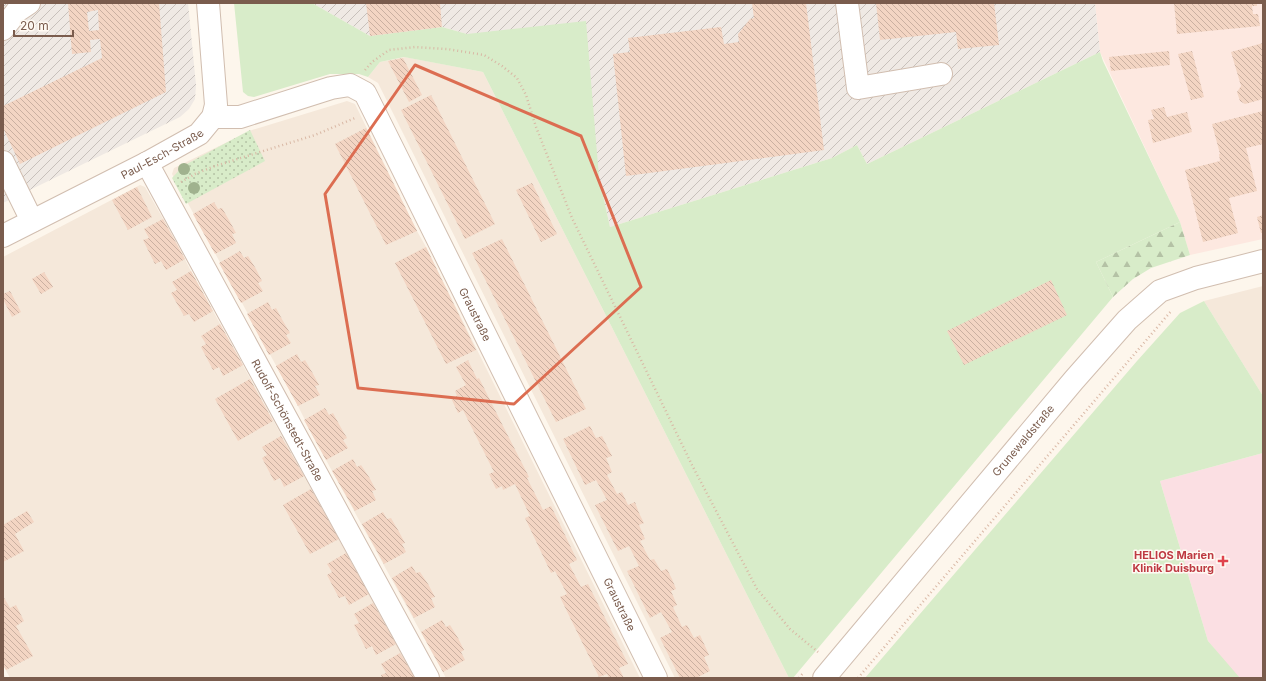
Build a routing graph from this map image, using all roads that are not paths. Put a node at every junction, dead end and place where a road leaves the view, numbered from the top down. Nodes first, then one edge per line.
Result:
1 (29, 3) edge
2 (208, 3) edge
3 (847, 3) edge
4 (3, 29) edge
5 (941, 74) dead end
6 (213, 117) junction
7 (3, 162) edge
8 (147, 163) junction
9 (32, 221) junction
10 (3, 236) edge
11 (1263, 261) edge
12 (829, 672) edge
13 (428, 678) edge
14 (656, 678) edge

1 - 4 street
2 - 6 street
3 - 5 street
6 - 8 street, Paul-Esch-Straße
6 - 14 street, Graustraße
7 - 9 street
8 - 9 street, Paul-Esch-Straße
8 - 13 street, Rudolf-Schönstedt-Straße
9 - 10 street, Paul-Esch-Straße
11 - 12 street, Grunewaldstraße

